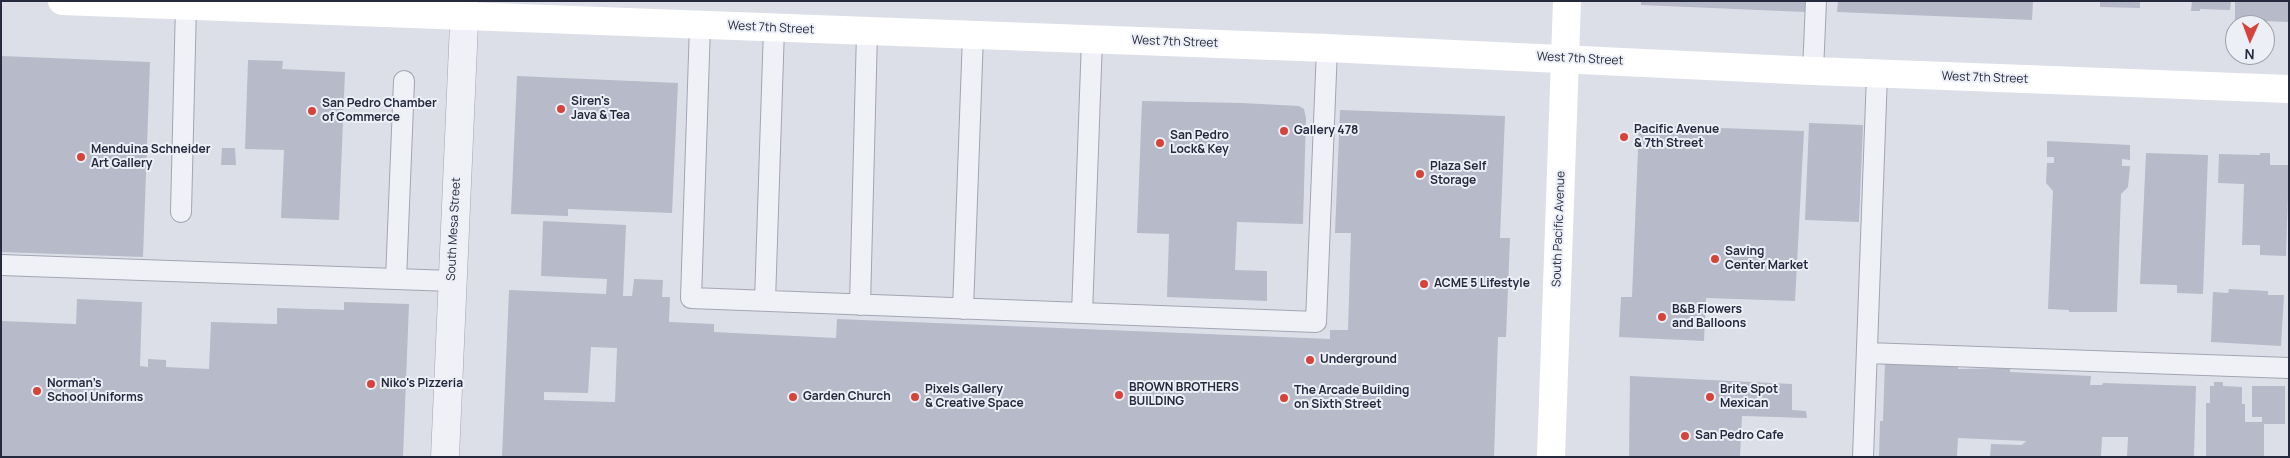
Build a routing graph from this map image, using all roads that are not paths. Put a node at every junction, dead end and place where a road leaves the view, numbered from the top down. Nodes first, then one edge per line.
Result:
1 (62, 1) edge
2 (1567, 1) edge
3 (1816, 1) edge
4 (186, 5) junction
5 (465, 8) edge
6 (700, 25) junction
7 (774, 28) junction
8 (867, 32) junction
9 (973, 35) junction
10 (1092, 40) junction
11 (1327, 48) junction
12 (1565, 58) junction
13 (1813, 71) junction
14 (1877, 74) junction
15 (404, 82) dead end
16 (2289, 89) edge
17 (181, 212) dead end
18 (1, 265) edge
19 (396, 279) junction
20 (452, 280) junction
21 (765, 301) junction
22 (860, 305) junction
23 (963, 309) junction
24 (1082, 313) junction
25 (1867, 353) junction
26 (2289, 368) edge
27 (445, 457) edge
28 (1551, 457) edge
29 (1863, 457) edge

1 - 4 main road, West 7th Street
2 - 12 main road, South Pacific Avenue
3 - 13 lane
4 - 5 main road, West 7th Street
4 - 17 lane
5 - 6 main road, West 7th Street
5 - 20 street, South Mesa Street
6 - 7 main road, West 7th Street
6 - 21 lane
7 - 8 main road, West 7th Street
7 - 21 lane
8 - 9 main road, West 7th Street
8 - 22 lane
9 - 10 main road, West 7th Street
9 - 23 lane
10 - 11 main road, West 7th Street
10 - 24 lane
11 - 12 main road, West 7th Street
11 - 24 lane
12 - 13 main road, West 7th Street
12 - 28 main road, South Pacific Avenue
13 - 14 main road, West 7th Street
14 - 16 main road, West 7th Street
14 - 25 lane
15 - 19 lane
18 - 19 lane
19 - 20 lane
20 - 27 street, South Mesa Street
21 - 22 lane
22 - 23 lane
23 - 24 lane
25 - 26 lane
25 - 29 lane

